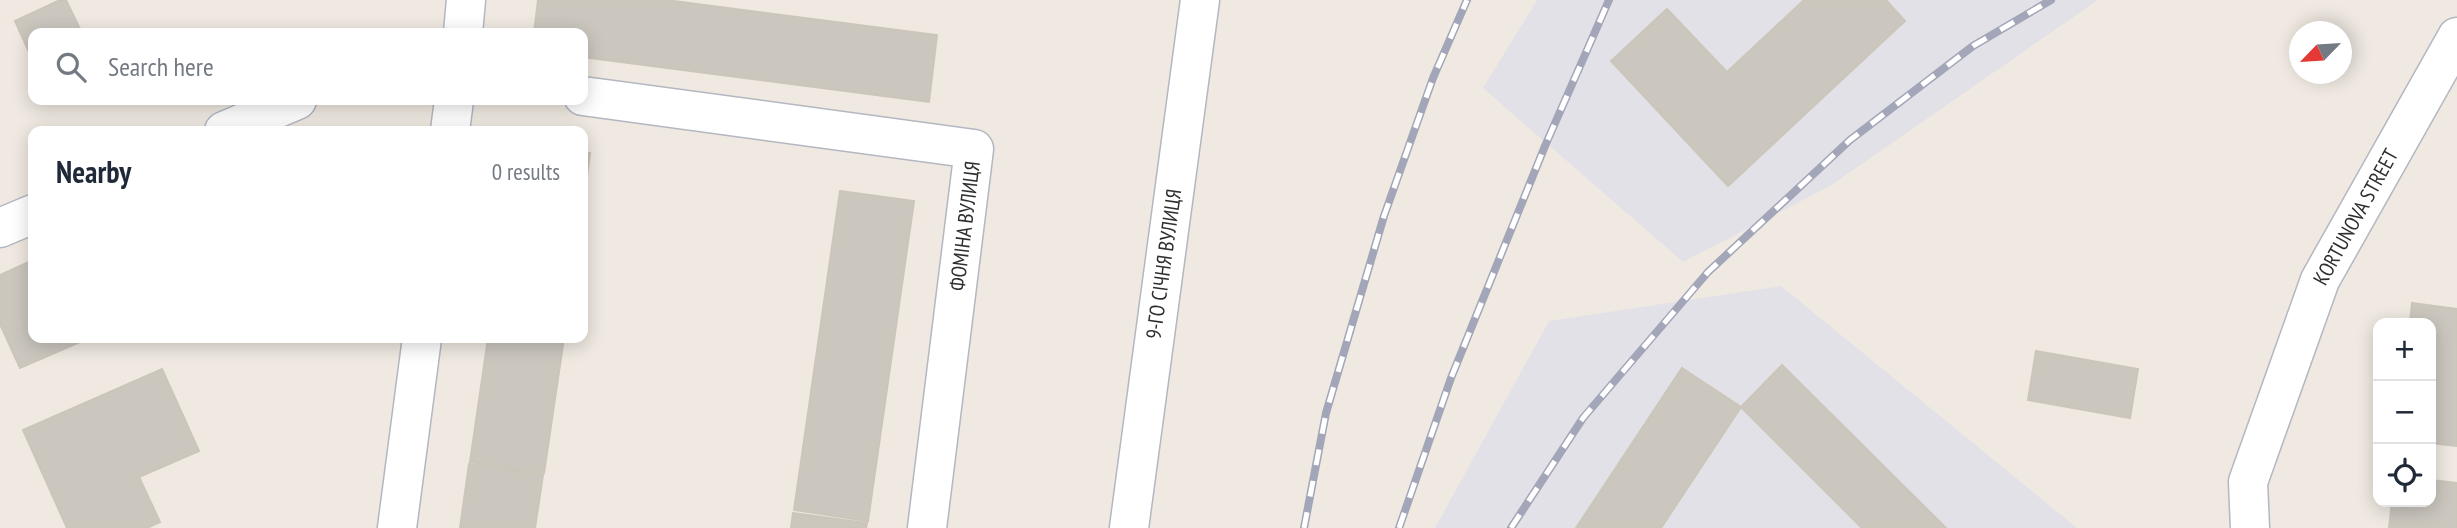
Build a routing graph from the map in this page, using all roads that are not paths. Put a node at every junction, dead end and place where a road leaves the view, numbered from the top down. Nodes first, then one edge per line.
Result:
1 (1200, 0) edge
2 (2457, 37) edge
3 (588, 97) edge
4 (285, 105) edge
5 (453, 105) edge
6 (236, 126) edge
7 (451, 126) edge
8 (28, 216) edge
9 (0, 228) edge
10 (421, 343) edge
11 (397, 528) edge
12 (927, 528) edge
13 (1129, 528) edge
14 (2250, 528) edge

1 - 13 street, 9-ГО СІЧНЯ ВУЛИЦЯ
2 - 14 street, KORTUNOVA STREET
3 - 12 street, ФОМІНА ВУЛИЦЯ
4 - 6 street
5 - 7 street
8 - 9 street
10 - 11 street

